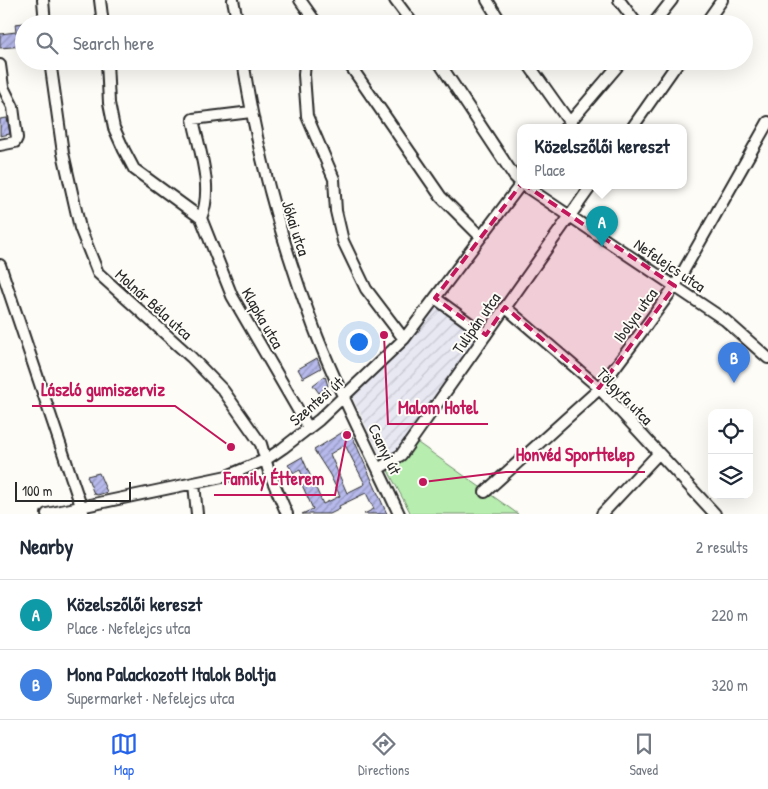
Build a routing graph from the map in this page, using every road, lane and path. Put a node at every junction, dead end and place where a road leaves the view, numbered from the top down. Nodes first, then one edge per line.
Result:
1 (42, 0) edge
2 (100, 0) edge
3 (233, 0) edge
4 (300, 0) edge
5 (395, 0) edge
6 (487, 0) edge
7 (619, 0) edge
8 (672, 0) edge
9 (722, 0) edge
10 (44, 15) edge
11 (102, 15) edge
12 (236, 15) edge
13 (310, 15) edge
14 (406, 15) edge
15 (496, 15) edge
16 (630, 15) edge
17 (660, 15) edge
18 (711, 15) edge
19 (0, 65) edge
20 (51, 70) edge
21 (107, 70) edge
22 (244, 70) edge
23 (305, 70) edge
24 (353, 70) edge
25 (444, 70) edge
26 (532, 70) edge
27 (615, 70) edge
28 (673, 70) edge
29 (251, 112) junction
30 (768, 122) edge
31 (567, 124) edge
32 (570, 124) edge
33 (635, 124) edge
34 (0, 145) edge
35 (517, 179) edge
36 (517, 188) edge
37 (529, 189) edge
38 (589, 189) edge
39 (570, 217) junction
40 (201, 218) junction
41 (480, 236) junction
42 (0, 265) edge
43 (675, 286) junction
44 (435, 298) junction
45 (505, 307) junction
46 (486, 335) junction
47 (404, 339) junction
48 (768, 358) edge
49 (598, 388) junction
50 (344, 397) junction
51 (309, 429) junction
52 (658, 454) junction
53 (266, 458) junction
54 (378, 469) junction
55 (194, 484) junction
56 (485, 492) dead end
57 (83, 511) edge
58 (47, 514) edge
59 (197, 514) edge
60 (287, 514) edge
61 (399, 514) edge
62 (602, 514) edge
63 (715, 514) edge

1 - 10 street
2 - 11 street
3 - 12 street
4 - 13 street
5 - 14 street
6 - 15 street
7 - 16 street
8 - 17 street
9 - 18 street
19 - 34 street
20 - 53 street, Molnár Béla utca
21 - 40 street
22 - 29 street, Jókai utca
23 - 47 street
24 - 41 street
25 - 35 street
26 - 31 street
27 - 32 street
28 - 33 street
29 - 40 street
29 - 50 street, Jókai utca
30 - 43 street, Ibolya utca
36 - 41 street, Szentesi út
37 - 39 street, Nefelejcs utca
38 - 39 street, Tulipán utca
39 - 43 street, Nefelejcs utca
39 - 45 street, Tulipán utca
40 - 51 street, Klapka utca
41 - 44 street, Szentesi út
42 - 57 street
43 - 48 street, Nefelejcs utca
43 - 49 street, Ibolya utca
44 - 46 street
44 - 47 street, Szentesi út
45 - 46 street, Tulipán utca
45 - 49 street, Tölgyfa utca
46 - 54 street, Tulipán utca
47 - 50 street, Szentesi út
49 - 52 street, Tölgyfa utca
49 - 56 street, Ibolya utca
50 - 51 street, Szentesi út
50 - 54 street, Csanyi út
51 - 53 street, Szentesi út
52 - 62 street
52 - 63 street, Tölgyfa utca
53 - 55 street, Szentesi út
53 - 60 street, Molnár Béla utca
54 - 61 street, Csanyi út
55 - 57 street, Szentesi út
55 - 59 street
57 - 58 street, Szentesi út

